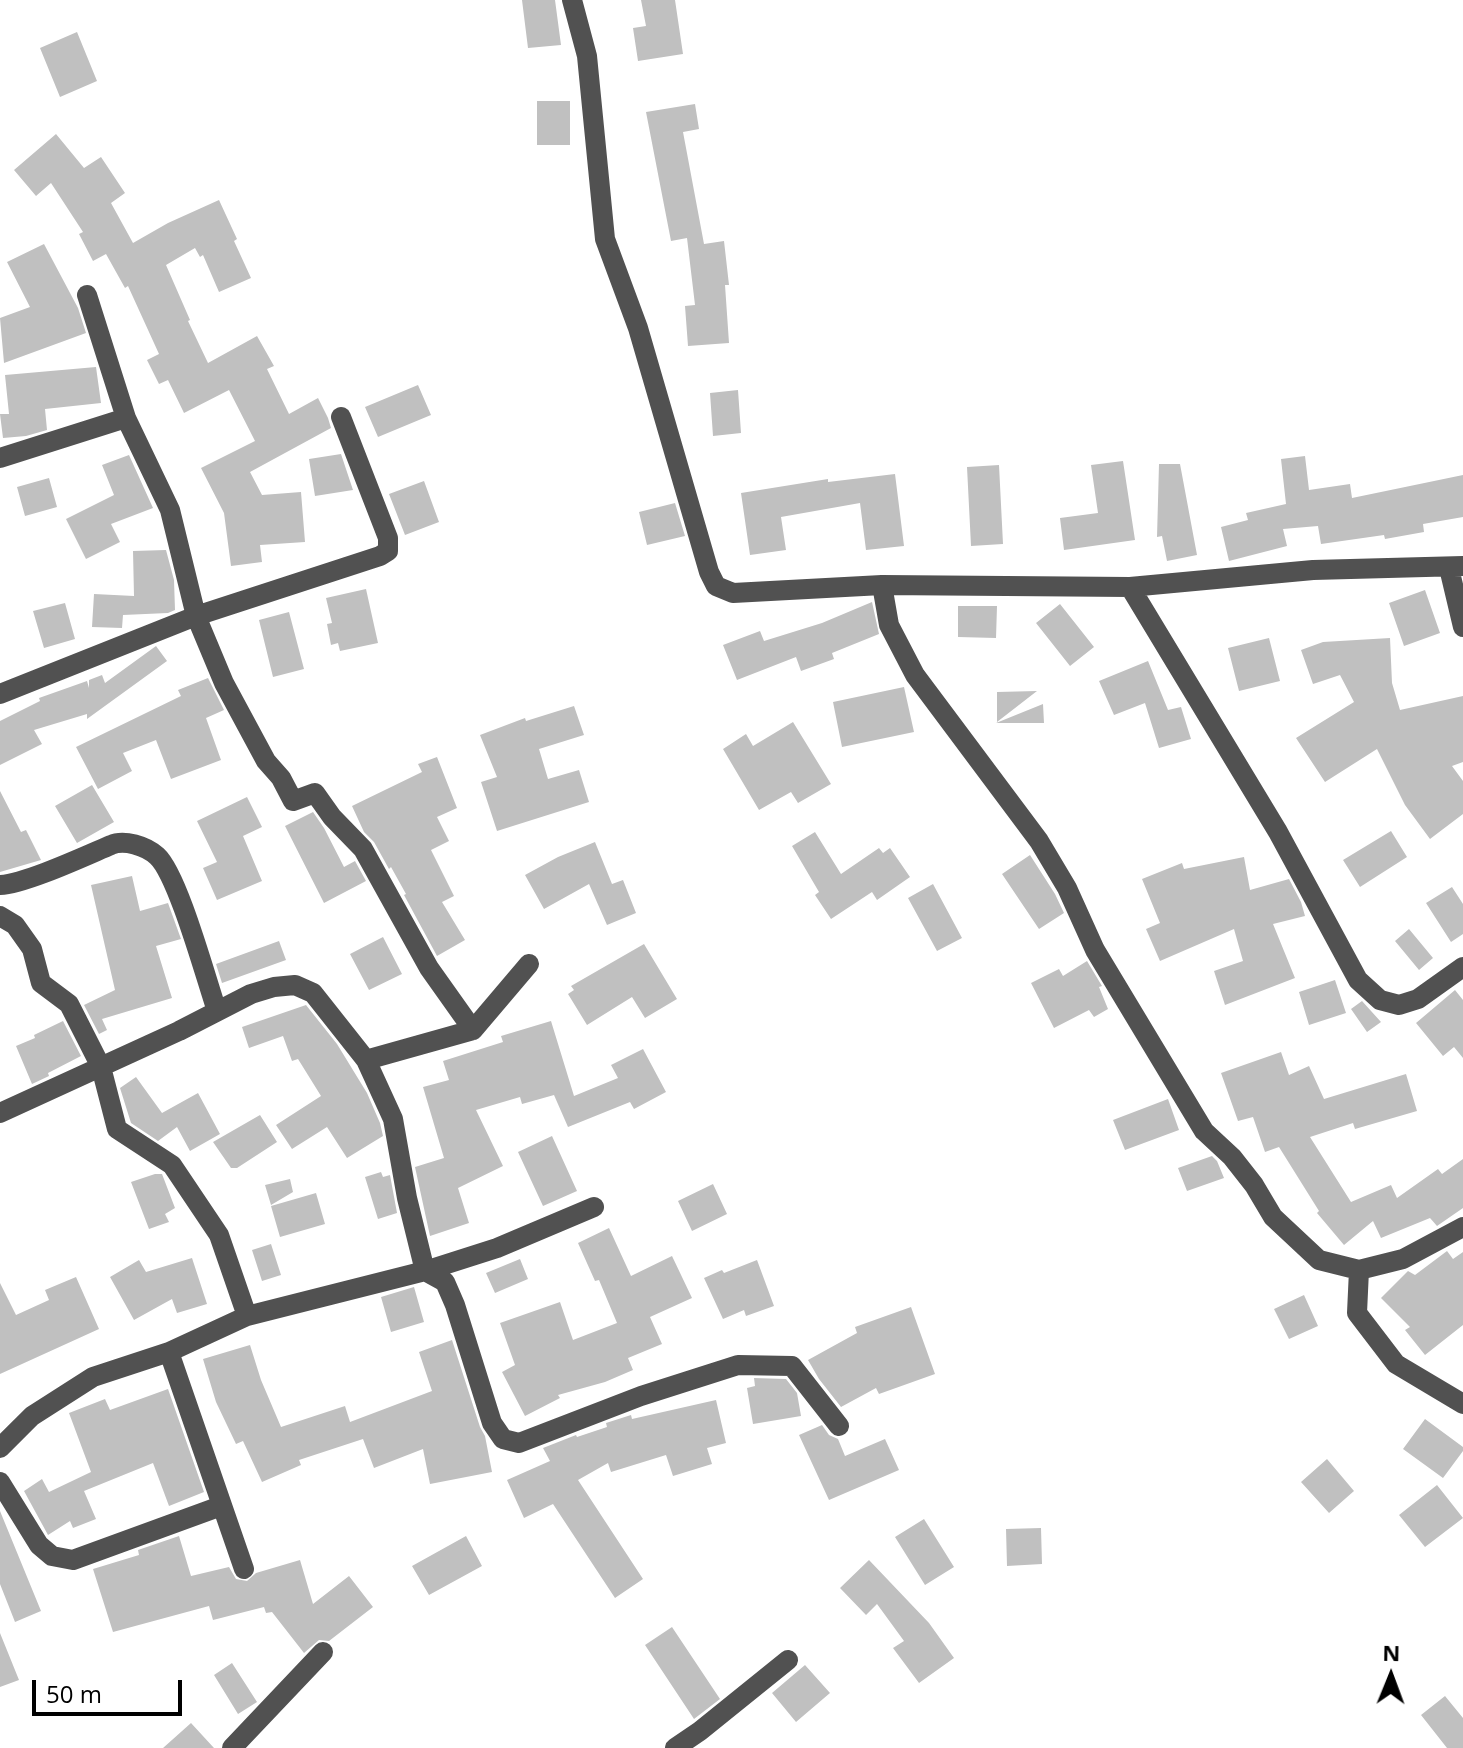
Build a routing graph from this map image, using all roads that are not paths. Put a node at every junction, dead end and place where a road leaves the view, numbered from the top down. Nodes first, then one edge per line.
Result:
1 (572, 0) edge
2 (87, 295) dead end
3 (341, 417) dead end
4 (126, 418) junction
5 (0, 458) edge
6 (1456, 567) edge
7 (882, 585) junction
8 (1130, 587) junction
9 (196, 616) junction
10 (1463, 627) edge
11 (0, 694) edge
12 (0, 885) edge
13 (0, 916) edge
14 (529, 964) dead end
15 (1463, 967) edge
16 (217, 1011) junction
17 (473, 1030) junction
18 (366, 1060) junction
19 (101, 1067) junction
20 (0, 1113) edge
21 (594, 1207) dead end
22 (1463, 1227) edge
23 (1359, 1270) junction
24 (425, 1271) junction
25 (247, 1316) junction
26 (169, 1352) junction
27 (1463, 1404) edge
28 (839, 1426) dead end
29 (0, 1448) edge
30 (0, 1482) edge
31 (221, 1506) junction
32 (244, 1569) dead end
33 (323, 1652) dead end
34 (788, 1660) dead end
35 (238, 1746) edge
36 (675, 1748) edge

1 - 7 street
2 - 4 street
3 - 9 street
4 - 5 street
4 - 9 street
6 - 8 street
6 - 10 street
7 - 8 street
7 - 23 street
8 - 15 street
9 - 11 street
9 - 17 street
12 - 16 street
13 - 19 street
14 - 17 street
16 - 18 street
16 - 19 street
17 - 18 street
18 - 24 street
19 - 20 street
19 - 25 street
21 - 24 street
22 - 23 street
23 - 27 street
24 - 25 street
24 - 28 street
25 - 26 street
26 - 29 street
26 - 31 street
30 - 31 street
31 - 32 street
33 - 35 street
34 - 36 street

